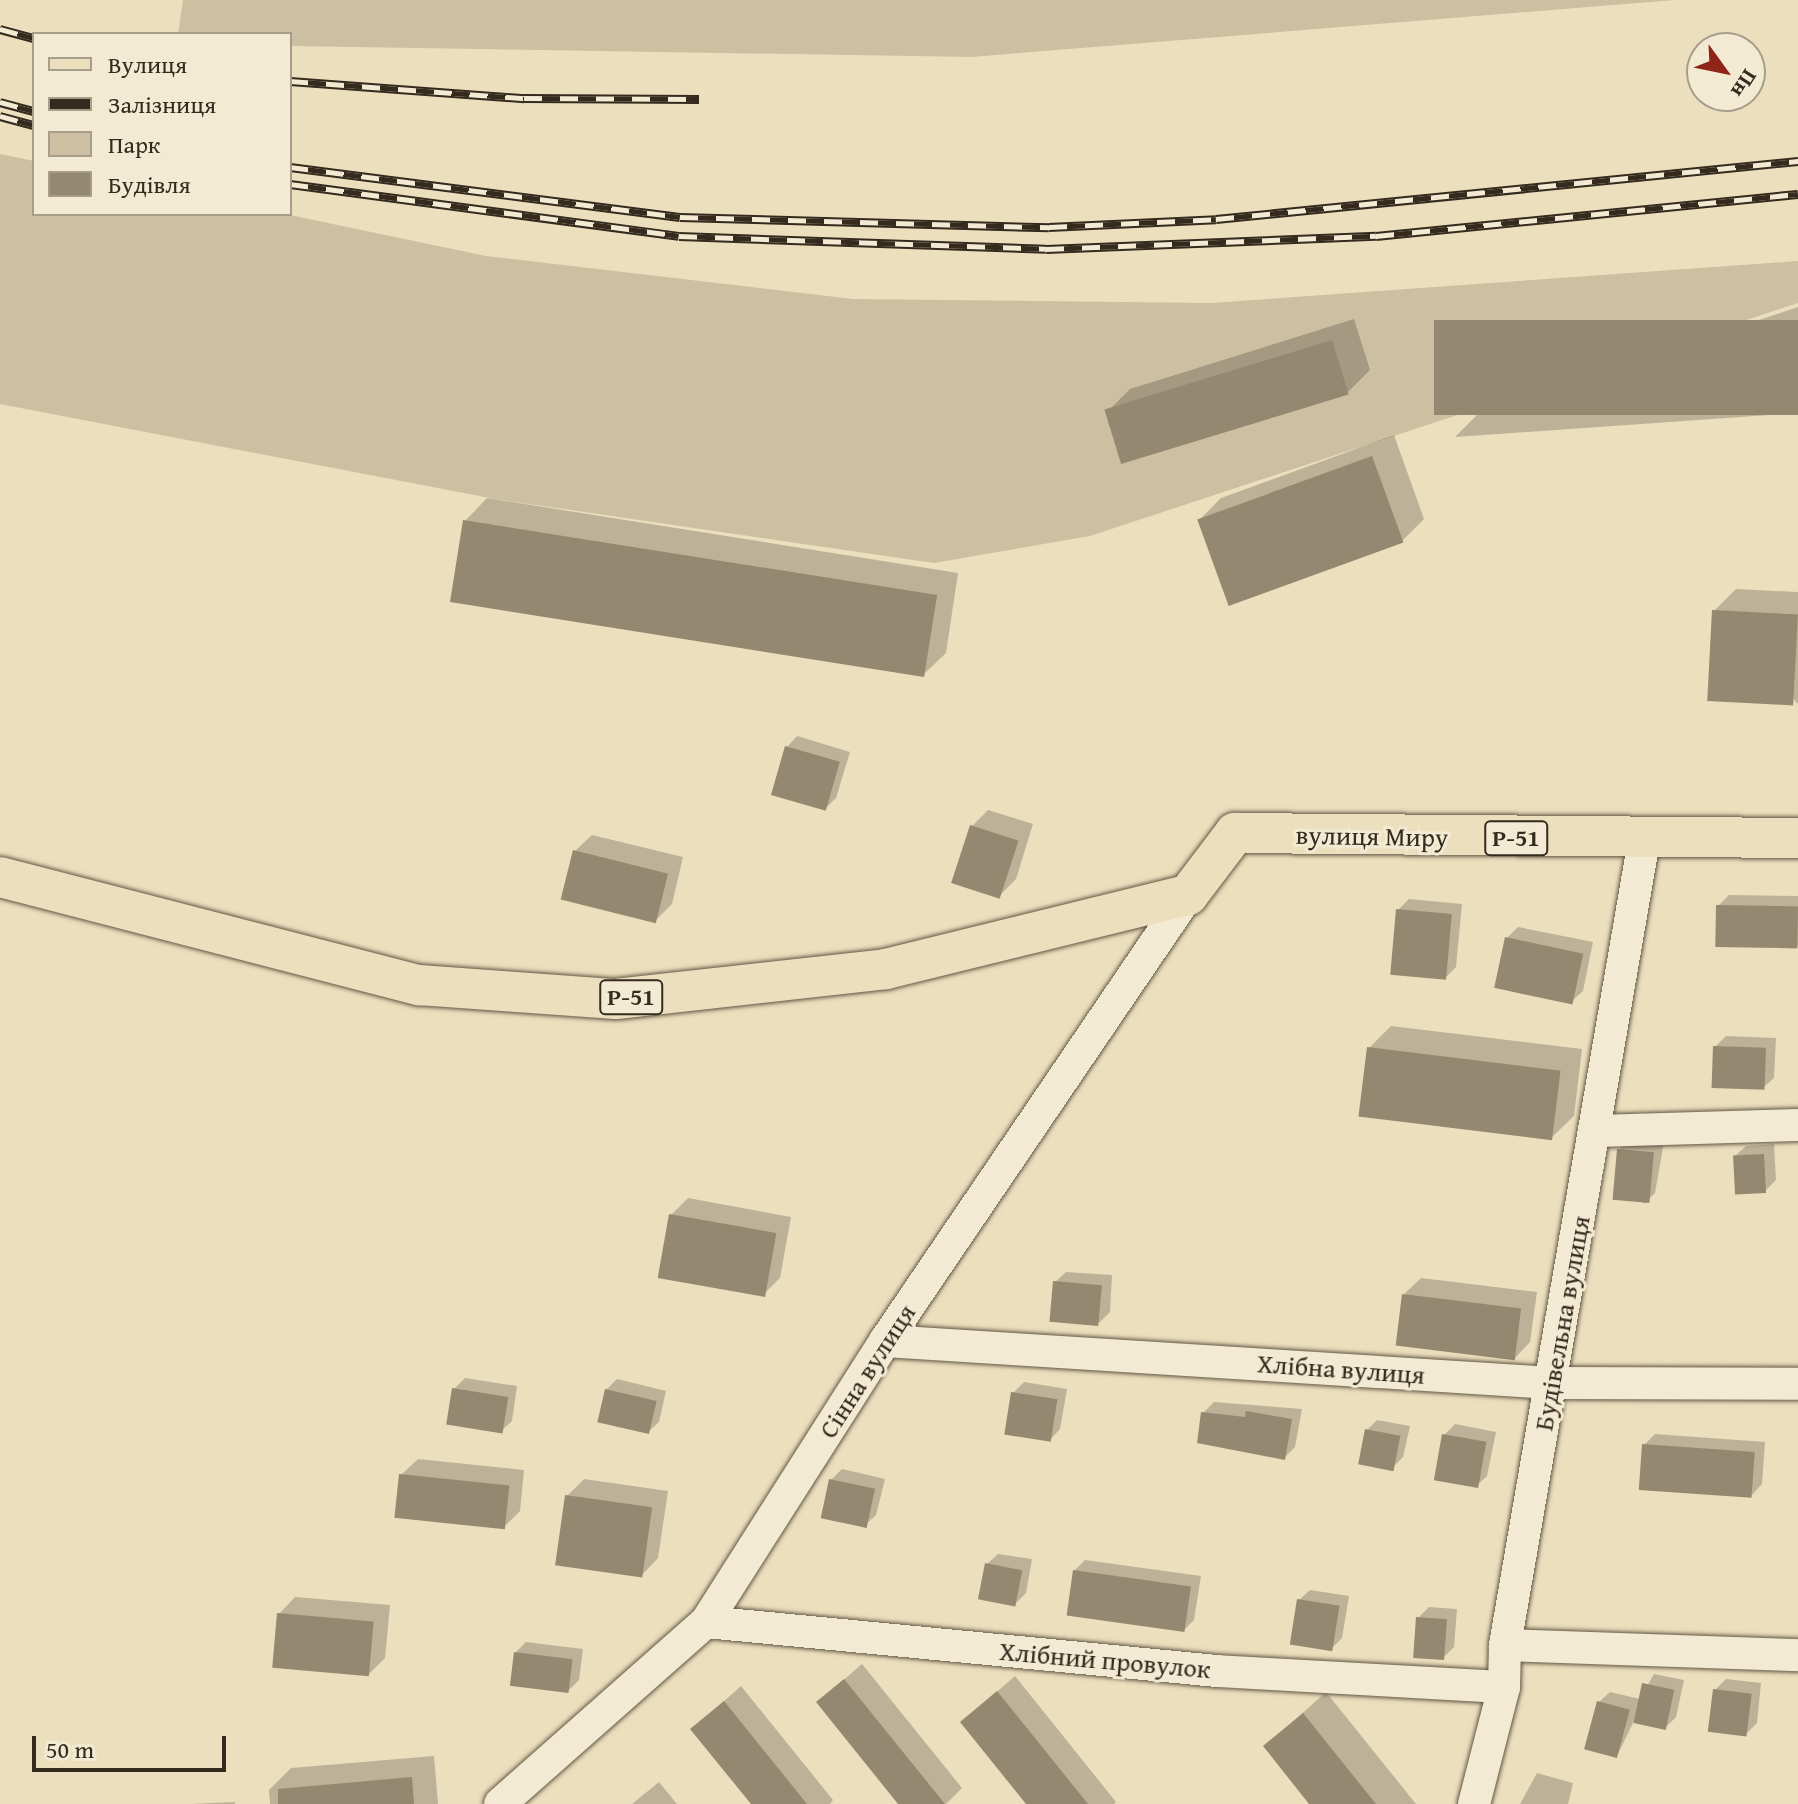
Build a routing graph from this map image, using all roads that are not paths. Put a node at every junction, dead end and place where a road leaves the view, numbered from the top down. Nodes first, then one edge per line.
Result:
1 (1798, 838) edge
2 (1644, 840) junction
3 (0, 877) edge
4 (1188, 895) junction
5 (1798, 1125) edge
6 (1596, 1131) junction
7 (885, 1341) junction
8 (1552, 1383) junction
9 (1798, 1384) edge
10 (706, 1622) junction
11 (1505, 1645) junction
12 (1798, 1655) edge
13 (1504, 1687) junction
14 (500, 1804) edge
15 (1474, 1804) edge

1 - 2 main road, вулиця Миру / Р-51
2 - 4 main road, вулиця Миру / Р-51
2 - 6 street, Будівельна вулиця
3 - 4 main road, Р-51
4 - 7 street, Сінна вулиця
5 - 6 street
6 - 8 street, Будівельна вулиця
7 - 8 street, Хлібна вулиця
7 - 10 street, Сінна вулиця
8 - 9 street, Хлібна вулиця
8 - 11 street, Будівельна вулиця
10 - 13 street, Хлібний провулок
10 - 14 street, Сінна вулиця
11 - 12 street
11 - 13 street, Будівельна вулиця
13 - 15 street, Будівельна вулиця

